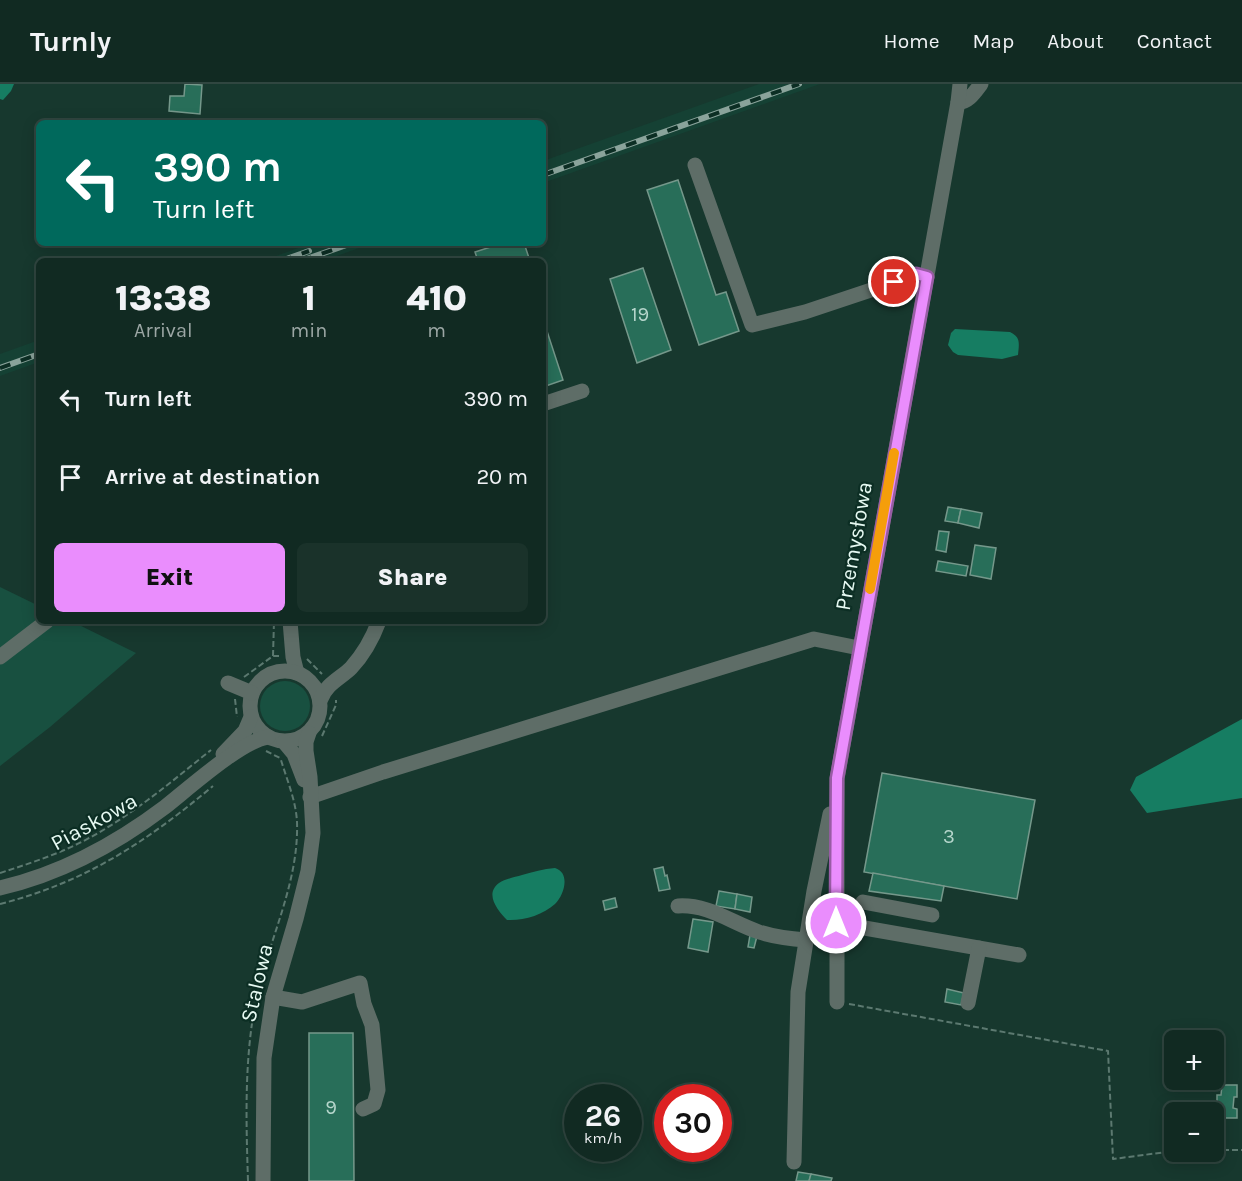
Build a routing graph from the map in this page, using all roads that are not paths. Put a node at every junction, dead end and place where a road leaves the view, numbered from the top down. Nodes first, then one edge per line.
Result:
1 (960, 84) edge
2 (981, 84) edge
3 (958, 102) junction
4 (695, 165) dead end
5 (921, 217) dead end
6 (937, 220) junction
7 (927, 277) junction
8 (582, 391) dead end
9 (546, 403) edge
10 (43, 624) edge
11 (288, 624) edge
12 (289, 624) edge
13 (378, 624) edge
14 (859, 648) junction
15 (364, 651) junction
16 (0, 657) edge
17 (276, 672) junction
18 (302, 676) junction
19 (228, 683) dead end
20 (252, 693) junction
21 (321, 699) junction
22 (251, 717) junction
23 (309, 733) junction
24 (268, 737) junction
25 (284, 742) junction
26 (201, 777) junction
27 (837, 778) junction
28 (310, 797) junction
29 (0, 888) edge
30 (863, 902) dead end
31 (678, 906) dead end
32 (894, 908) junction
33 (932, 915) dead end
34 (836, 923) junction
35 (889, 932) junction
36 (806, 940) junction
37 (979, 948) junction
38 (1019, 956) dead end
39 (273, 997) junction
40 (837, 1002) road end
41 (968, 1003) dead end
42 (363, 1109) dead end
43 (794, 1162) dead end
44 (263, 1181) edge

1 - 3 street, Przemysłowa
2 - 3 street
3 - 6 street, Przemysłowa
4 - 7 street
5 - 6 street
6 - 7 street, Przemysłowa
7 - 14 street, Przemysłowa
8 - 9 street
10 - 16 street
11 - 17 street
12 - 18 street
13 - 15 street
14 - 27 street, Przemysłowa
14 - 28 street
15 - 18 street
15 - 21 street
17 - 18 street
17 - 20 street
18 - 21 street
19 - 20 street
20 - 22 street
21 - 23 street
22 - 24 street
22 - 26 street, Piaskowa
23 - 25 street
23 - 28 street, Stalowa
24 - 25 street
24 - 26 street, Piaskowa
25 - 28 street, Stalowa
26 - 29 street, Piaskowa
27 - 34 street, Przemysłowa
27 - 36 street
28 - 39 street, Stalowa
30 - 32 street
31 - 36 street
32 - 33 street
32 - 35 street
34 - 35 street
34 - 40 street, Przemysłowa
35 - 37 street
36 - 43 street
37 - 38 street
37 - 41 street
39 - 42 street
39 - 44 street, Stalowa

